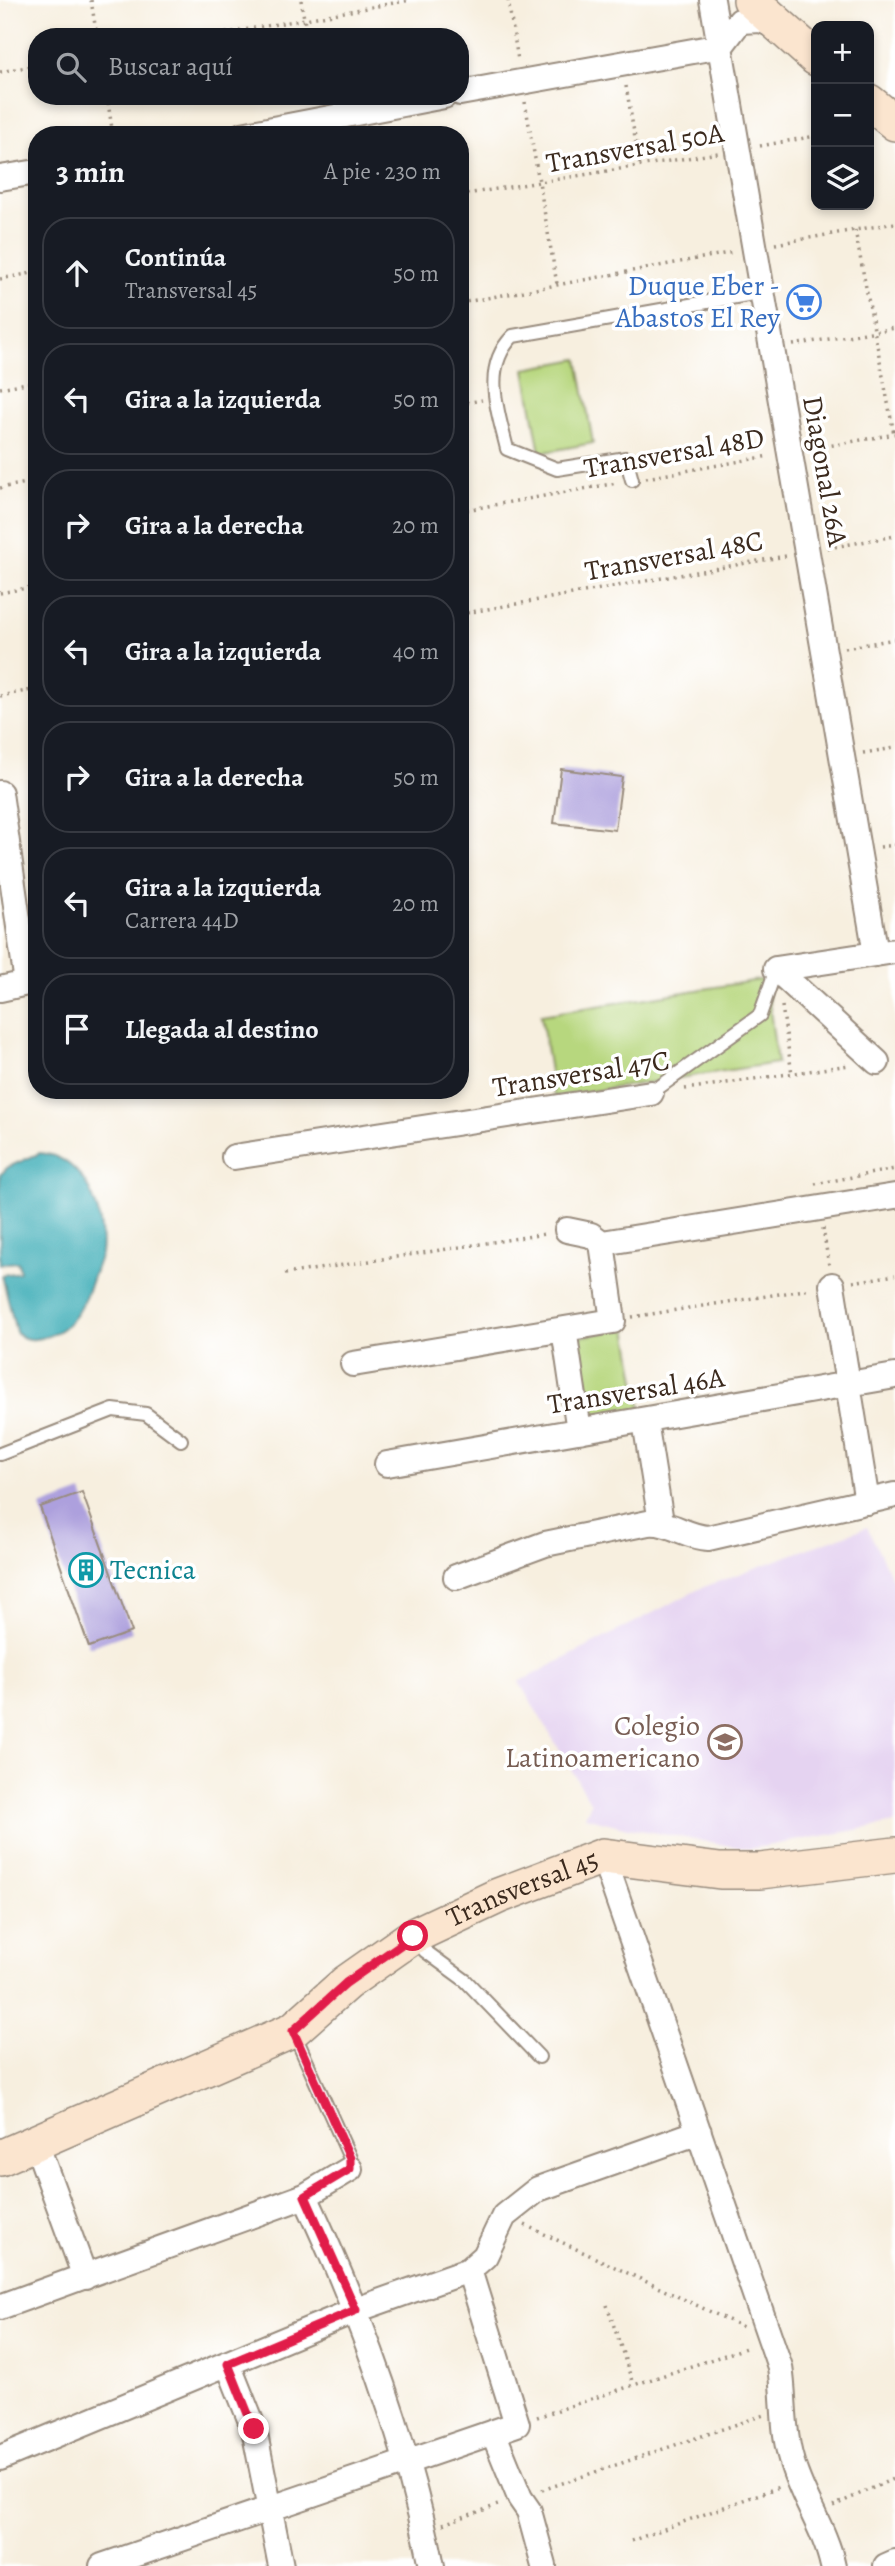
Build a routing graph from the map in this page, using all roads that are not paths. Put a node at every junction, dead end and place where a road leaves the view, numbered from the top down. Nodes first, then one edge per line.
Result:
1 (712, 0) edge
2 (751, 0) edge
3 (782, 30) junction
4 (721, 46) junction
5 (811, 54) edge
6 (469, 91) edge
7 (397, 105) edge
8 (874, 106) edge
9 (895, 123) edge
10 (288, 126) edge
11 (28, 173) edge
12 (0, 178) edge
13 (764, 292) junction
14 (632, 480) road end
15 (0, 797) edge
16 (8, 893) edge
17 (886, 952) edge
18 (776, 969) junction
19 (0, 989) edge
20 (877, 1062) road end
21 (651, 1093) joint
22 (234, 1157) dead end
23 (895, 1196) edge
24 (567, 1230) dead end
25 (602, 1243) junction
26 (832, 1285) road end
27 (564, 1329) junction
28 (353, 1364) dead end
29 (895, 1376) edge
30 (848, 1384) junction
31 (645, 1421) junction
32 (579, 1431) junction
33 (181, 1440) dead end
34 (0, 1454) edge
35 (387, 1464) dead end
36 (895, 1496) edge
37 (867, 1502) junction
38 (661, 1522) junction
39 (456, 1577) dead end
40 (895, 1855) edge
41 (603, 1856) junction
42 (413, 1936) junction
43 (293, 2031) junction
44 (539, 2057) dead end
45 (699, 2132) junction
46 (37, 2143) junction
47 (0, 2158) edge
48 (350, 2169) joint
49 (305, 2196) junction
50 (469, 2270) junction
51 (85, 2277) junction
52 (0, 2307) edge
53 (356, 2310) junction
54 (228, 2364) junction
55 (493, 2432) junction
56 (0, 2458) edge
57 (407, 2462) junction
58 (270, 2508) junction
59 (895, 2562) edge
60 (102, 2566) edge
61 (281, 2566) edge
62 (432, 2566) edge
63 (544, 2566) edge
64 (833, 2566) edge
65 (886, 2566) edge

1 - 4 street, Diagonal 26A
2 - 3 street
3 - 4 street
3 - 5 street
4 - 6 street
4 - 13 street, Diagonal 26A
7 - 10 street
8 - 9 street
11 - 12 street
13 - 14 lane
13 - 17 street, Diagonal 26A
15 - 16 street
16 - 19 street
17 - 18 street
18 - 20 street
18 - 21 lane
21 - 22 street, Transversal 47C
23 - 25 street
24 - 25 street
25 - 27 street
26 - 30 street
27 - 28 street
27 - 32 street
29 - 30 street, Transversal 46A
30 - 31 street, Transversal 46A
30 - 37 street
31 - 32 street, Transversal 46A
31 - 38 street
32 - 35 street, Transversal 46A
33 - 34 lane
36 - 37 street
37 - 38 street
38 - 39 street
40 - 41 street, Transversal 45
41 - 42 street, Transversal 45
41 - 45 street
42 - 43 street, Transversal 45
42 - 44 lane
43 - 46 street, Transversal 45
43 - 48 lane
45 - 50 street
45 - 64 street
46 - 47 street, Transversal 45
46 - 51 street
48 - 49 street
49 - 51 street
49 - 53 street
50 - 53 street
50 - 55 street
51 - 52 street
53 - 54 street
53 - 57 street
54 - 56 street
54 - 58 street
55 - 57 street
55 - 63 street
57 - 58 street
57 - 62 street
58 - 60 street
58 - 61 street
59 - 65 street

